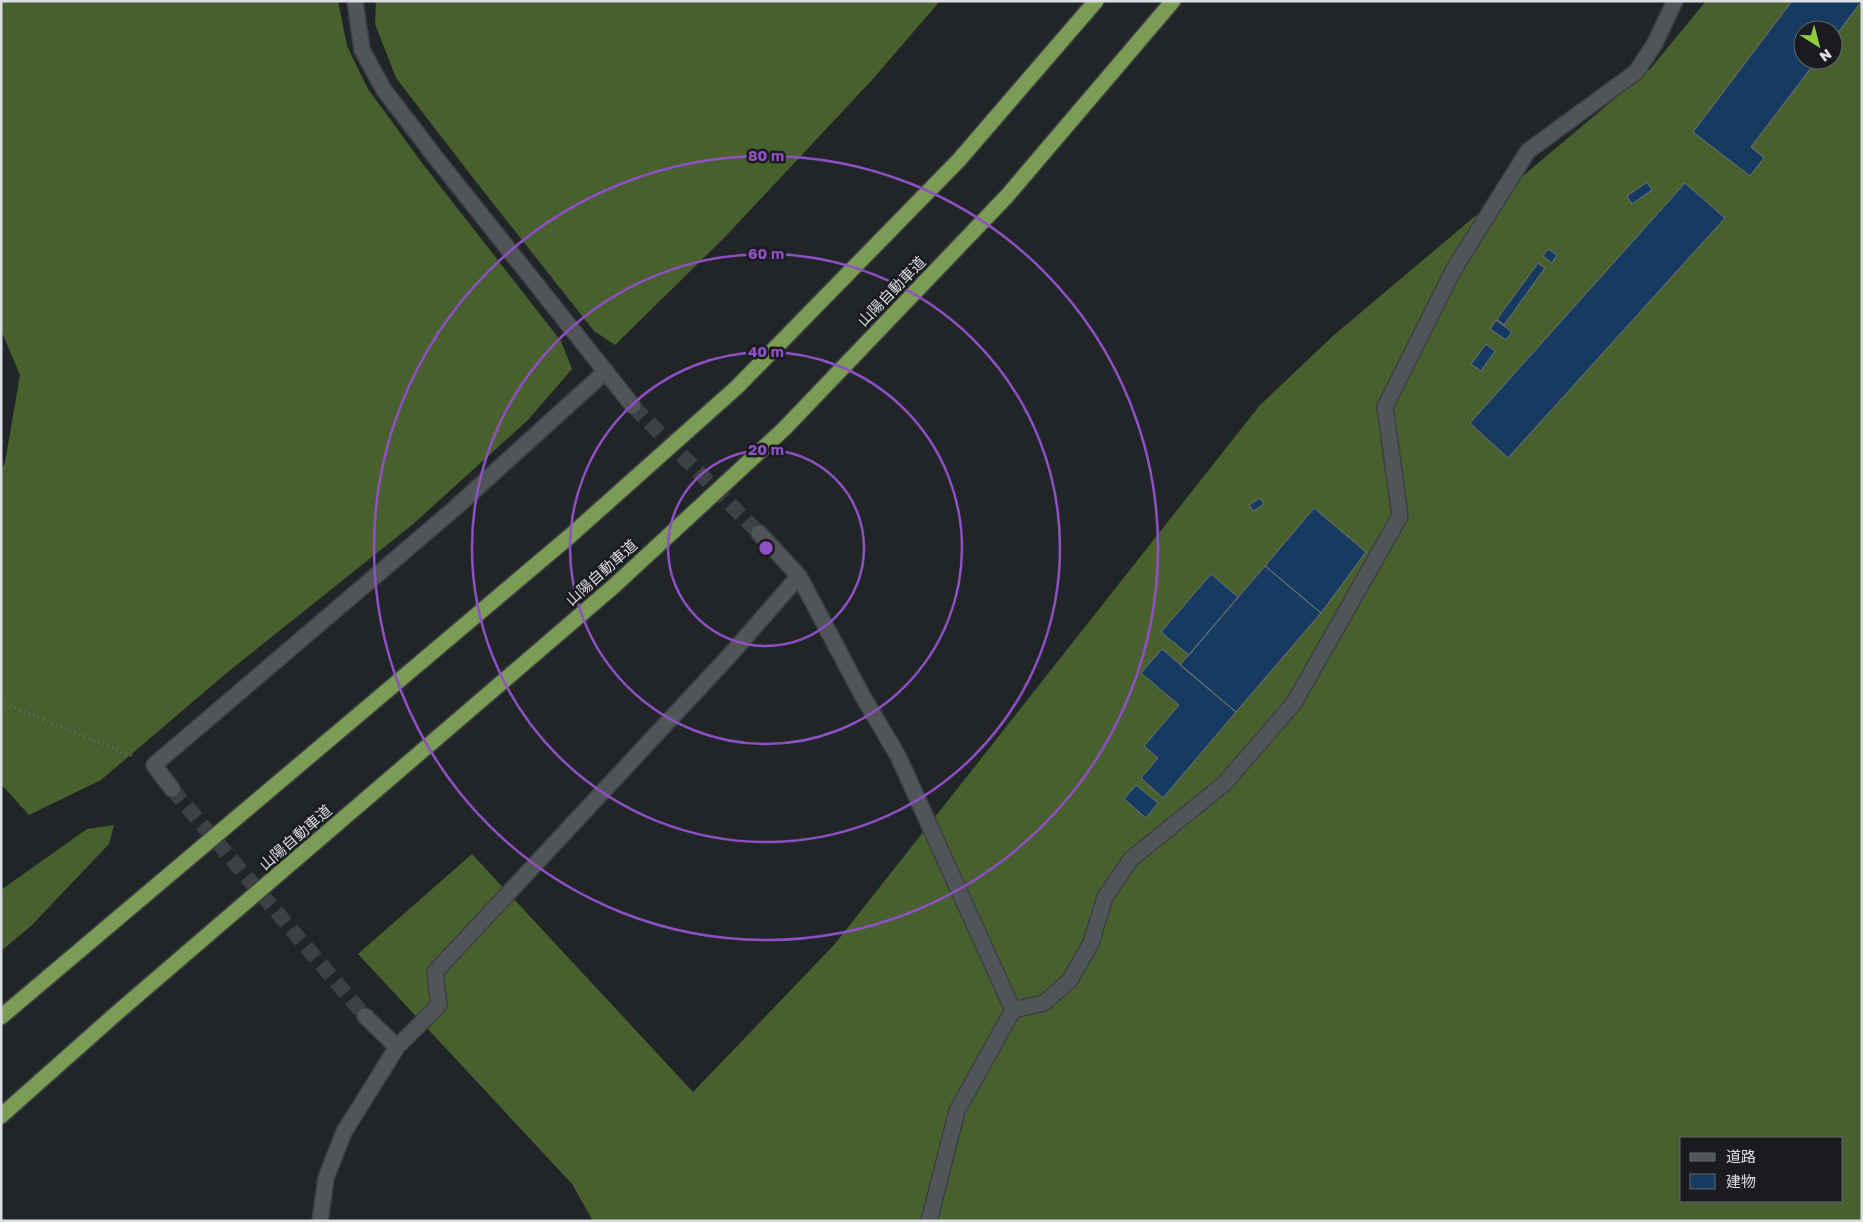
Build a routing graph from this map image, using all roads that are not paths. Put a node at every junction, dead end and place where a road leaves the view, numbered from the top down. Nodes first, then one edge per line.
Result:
1 (355, 1) edge
2 (1096, 1) edge
3 (1173, 1) edge
4 (1675, 1) edge
5 (606, 371) junction
6 (633, 406) tunnel mouth
7 (759, 533) tunnel mouth
8 (799, 576) junction
9 (172, 788) tunnel mouth
10 (1013, 1010) junction
11 (365, 1016) tunnel mouth
12 (1, 1017) edge
13 (397, 1047) junction
14 (1, 1116) edge
15 (320, 1221) edge
16 (929, 1221) edge

1 - 5 street
2 - 12 highway
3 - 14 highway, 山陽自動車道
4 - 10 street
5 - 6 street
5 - 9 street
7 - 8 street
8 - 10 street
8 - 13 street
10 - 16 street
11 - 13 street
13 - 15 street

